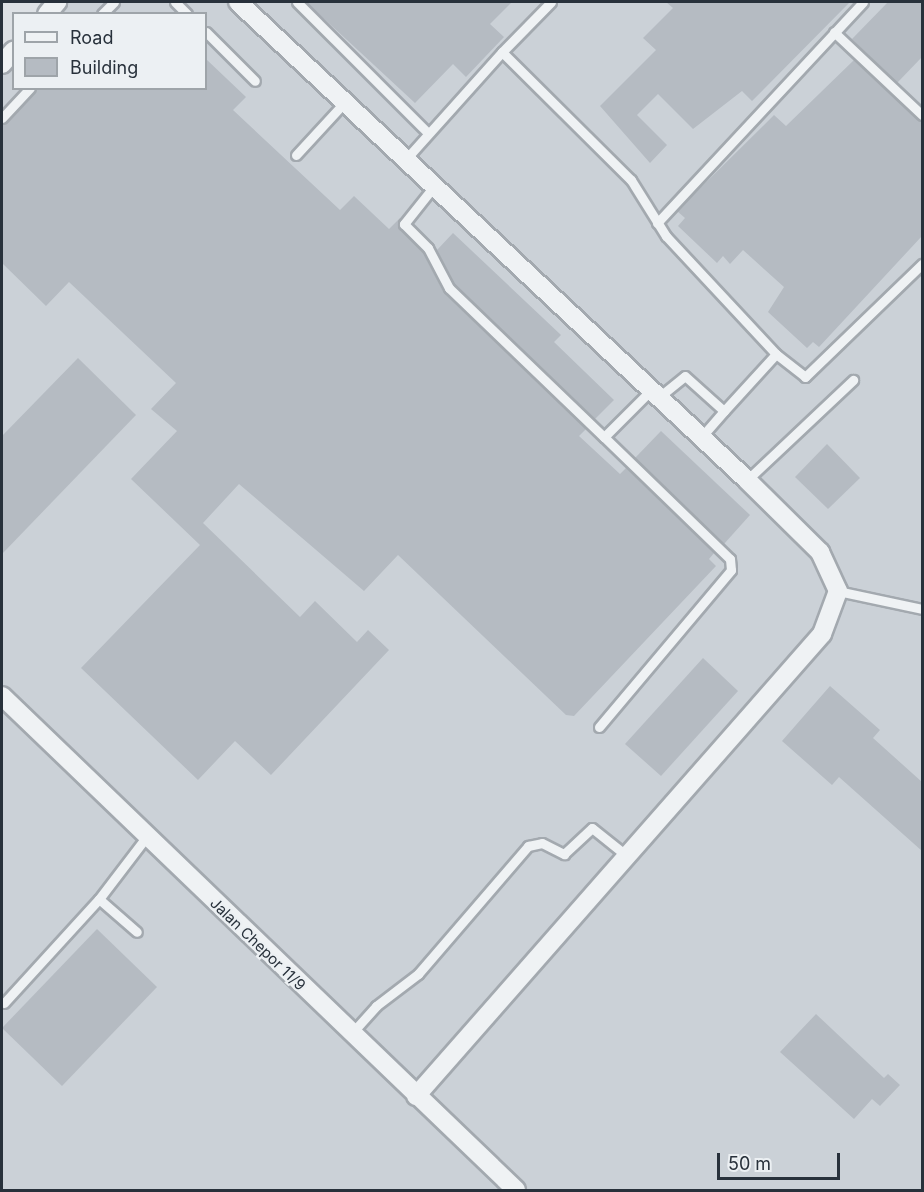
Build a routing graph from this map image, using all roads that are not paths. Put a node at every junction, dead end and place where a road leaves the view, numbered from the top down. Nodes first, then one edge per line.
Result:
1 (238, 2) edge
2 (297, 2) edge
3 (551, 2) edge
4 (863, 2) edge
5 (834, 32) junction
6 (207, 33) edge
7 (502, 52) junction
8 (255, 81) dead end
9 (28, 90) edge
10 (344, 103) junction
11 (922, 115) edge
12 (2, 118) edge
13 (427, 132) junction
14 (296, 155) dead end
15 (405, 159) junction
16 (435, 185) junction
17 (657, 223) junction
18 (922, 264) edge
19 (776, 354) junction
20 (853, 380) dead end
21 (655, 394) junction
22 (724, 411) junction
23 (604, 437) junction
24 (701, 437) junction
25 (747, 480) junction
26 (838, 591) junction
27 (922, 609) edge
28 (2, 696) edge
29 (599, 727) dead end
30 (147, 836) junction
31 (627, 856) junction
32 (99, 899) junction
33 (137, 932) dead end
34 (4, 1003) dead end
35 (351, 1034) junction
36 (416, 1096) junction
37 (516, 1191) edge

1 - 10 street
2 - 13 lane
3 - 7 lane
4 - 5 lane
5 - 11 lane
5 - 17 lane
6 - 8 lane
7 - 13 lane
7 - 17 lane
9 - 12 lane
10 - 14 lane
10 - 15 street
13 - 15 lane
15 - 16 street
16 - 21 street
16 - 23 lane
17 - 19 lane
18 - 19 lane
19 - 22 lane
20 - 25 lane
21 - 22 lane
21 - 23 lane
21 - 24 street
22 - 24 lane
23 - 29 lane
24 - 25 street
25 - 26 street
26 - 27 lane
26 - 31 street
28 - 30 street, Jalan Chepor 11/9
30 - 32 lane
30 - 35 street, Jalan Chepor 11/9
31 - 35 lane
31 - 36 street
32 - 33 lane
32 - 34 lane
35 - 36 street, Jalan Chepor 11/9
36 - 37 street, Jalan Chepor 11/9

